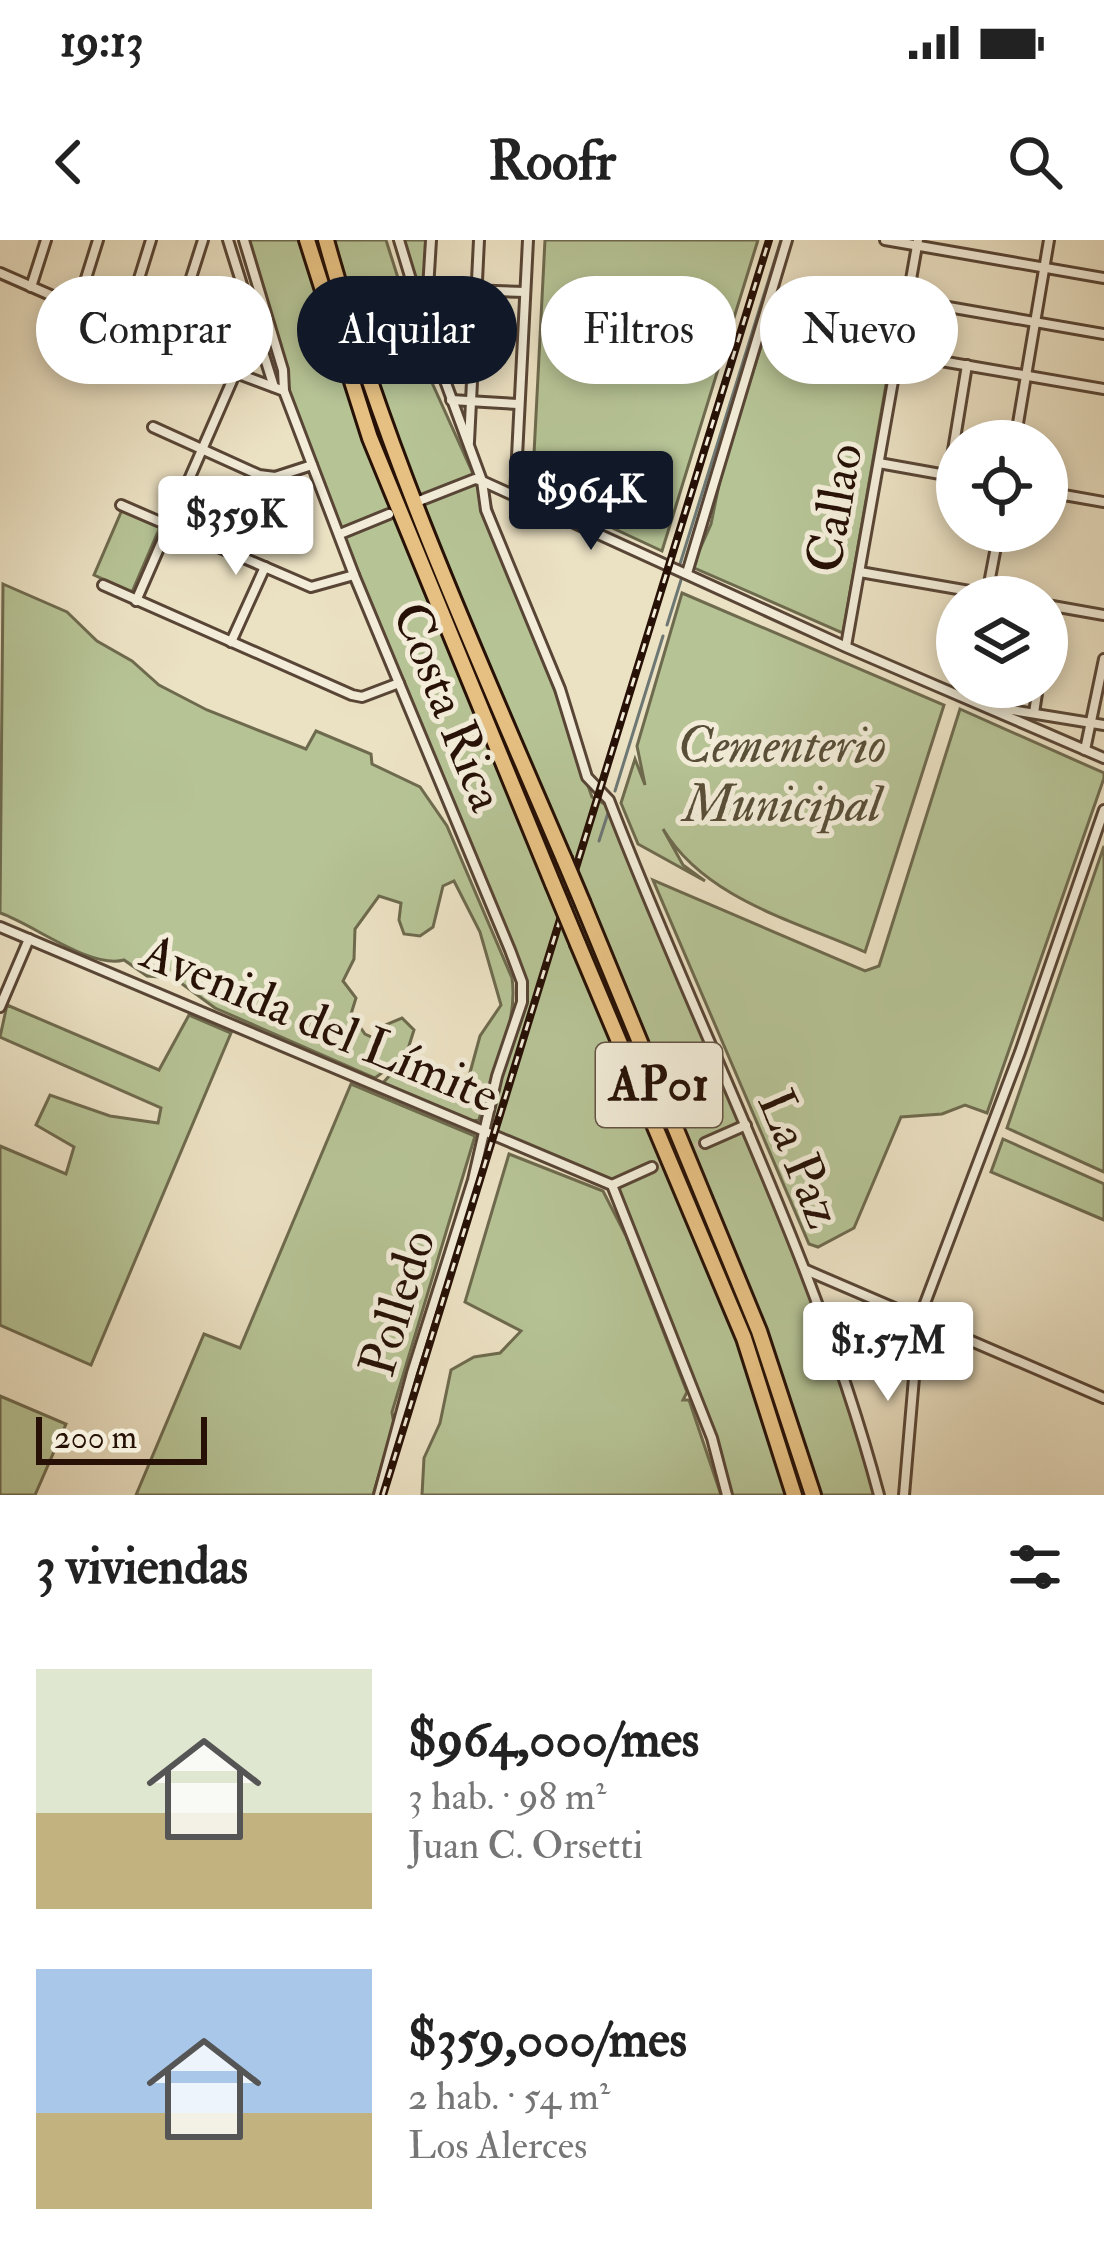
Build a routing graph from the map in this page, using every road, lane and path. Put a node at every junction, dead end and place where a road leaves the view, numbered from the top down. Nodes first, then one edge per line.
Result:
1 (46, 240) edge
2 (98, 240) edge
3 (151, 240) edge
4 (203, 240) edge
5 (228, 240) edge
6 (244, 240) edge
7 (307, 240) edge
8 (326, 240) edge
9 (399, 240) edge
10 (430, 240) edge
11 (479, 240) edge
12 (528, 240) edge
13 (787, 240) edge
14 (885, 240) edge
15 (1049, 240) edge
16 (917, 243) edge
17 (1044, 268) junction
18 (0, 274) edge
19 (87, 276) edge
20 (140, 276) edge
21 (192, 276) edge
22 (409, 276) edge
23 (428, 276) edge
24 (478, 276) edge
25 (912, 276) edge
26 (1104, 278) edge
27 (31, 287) junction
28 (36, 289) edge
29 (517, 292) edge
30 (525, 292) junction
31 (958, 309) edge
32 (1034, 322) junction
33 (1104, 334) edge
34 (958, 364) edge
35 (967, 365) junction
36 (1026, 376) junction
37 (230, 384) edge
38 (265, 384) edge
39 (445, 384) edge
40 (472, 384) edge
41 (894, 384) edge
42 (274, 387) junction
43 (1104, 389) edge
44 (284, 391) junction
45 (451, 400) junction
46 (471, 401) junction
47 (518, 404) junction
48 (960, 420) edge
49 (1019, 420) edge
50 (153, 427) dead end
51 (469, 445) junction
52 (201, 449) junction
53 (879, 463) junction
54 (312, 465) junction
55 (936, 473) edge
56 (482, 482) junction
57 (514, 496) junction
58 (1068, 496) edge
59 (419, 501) dead end
60 (1104, 502) edge
61 (121, 505) dead end
62 (388, 514) dead end
63 (169, 526) junction
64 (340, 534) junction
65 (265, 567) junction
66 (860, 572) junction
67 (687, 573) junction
68 (354, 575) junction
69 (104, 585) dead end
70 (936, 586) edge
71 (136, 601) junction
72 (1068, 609) edge
73 (1104, 615) edge
74 (231, 642) junction
75 (846, 647) junction
76 (1104, 659) edge
77 (399, 683) junction
78 (936, 686) edge
79 (987, 708) edge
80 (997, 708) edge
81 (1035, 708) edge
82 (1034, 713) junction
83 (1092, 723) junction
84 (1104, 725) edge
85 (1085, 750) junction
86 (1104, 758) edge
87 (1104, 810) edge
88 (0, 927) edge
89 (29, 939) junction
90 (0, 1007) edge
91 (746, 1124) junction
92 (484, 1133) junction
93 (705, 1142) tunnel mouth
94 (652, 1166) tunnel mouth
95 (612, 1185) junction
96 (805, 1269) junction
97 (920, 1319) junction
98 (1104, 1398) edge
99 (379, 1495) edge
100 (727, 1495) edge
101 (794, 1495) edge
102 (813, 1495) edge
103 (879, 1495) edge
104 (904, 1495) edge

1 - 27 street
2 - 19 street
3 - 20 street
4 - 21 street
5 - 42 street
6 - 44 street, Costa Rica
7 - 101 highway, AP01, bridge
8 - 102 highway, AP01, bridge
9 - 22 street
10 - 23 street
11 - 24 street
12 - 30 street
13 - 67 street
14 - 16 street
15 - 17 street
16 - 17 street
16 - 25 street, Callao
17 - 26 street
17 - 32 street
18 - 27 street
27 - 28 street
29 - 30 street
30 - 47 street
31 - 32 street
32 - 33 street
32 - 36 street
34 - 35 street
35 - 36 street
35 - 48 street
36 - 43 street
36 - 49 street
37 - 52 street
38 - 42 street
39 - 45 street
40 - 46 street
41 - 53 street, Callao
42 - 44 street
44 - 54 street, Costa Rica
45 - 46 street
45 - 51 street
46 - 47 street
46 - 51 street
47 - 57 street
50 - 52 street
51 - 56 street, La Paz
52 - 54 street
52 - 63 street
53 - 55 street
53 - 66 street, Callao
54 - 64 street, Costa Rica
56 - 57 street
56 - 59 street
56 - 91 street, La Paz
57 - 67 street
58 - 60 street
61 - 63 street
62 - 64 street
63 - 65 street
63 - 71 street
64 - 68 street, Costa Rica
65 - 68 street
65 - 74 street
66 - 70 street
66 - 75 street, Callao
67 - 75 street
68 - 77 street, Costa Rica
69 - 71 street
71 - 74 street
72 - 73 street
74 - 77 street
75 - 78 street
76 - 83 street
77 - 92 street, Costa Rica
79 - 85 street
80 - 82 street
81 - 82 street
82 - 83 street
83 - 84 street
83 - 85 street
85 - 86 street
87 - 97 street
88 - 89 street, Avenida del Límite
89 - 90 street
89 - 92 street, Avenida del Límite
91 - 93 street
91 - 96 street, La Paz
92 - 95 street, Avenida del Límite
92 - 99 street, Polledo
94 - 95 street
95 - 100 street
96 - 97 street
96 - 103 street, La Paz
97 - 98 street
97 - 104 street

